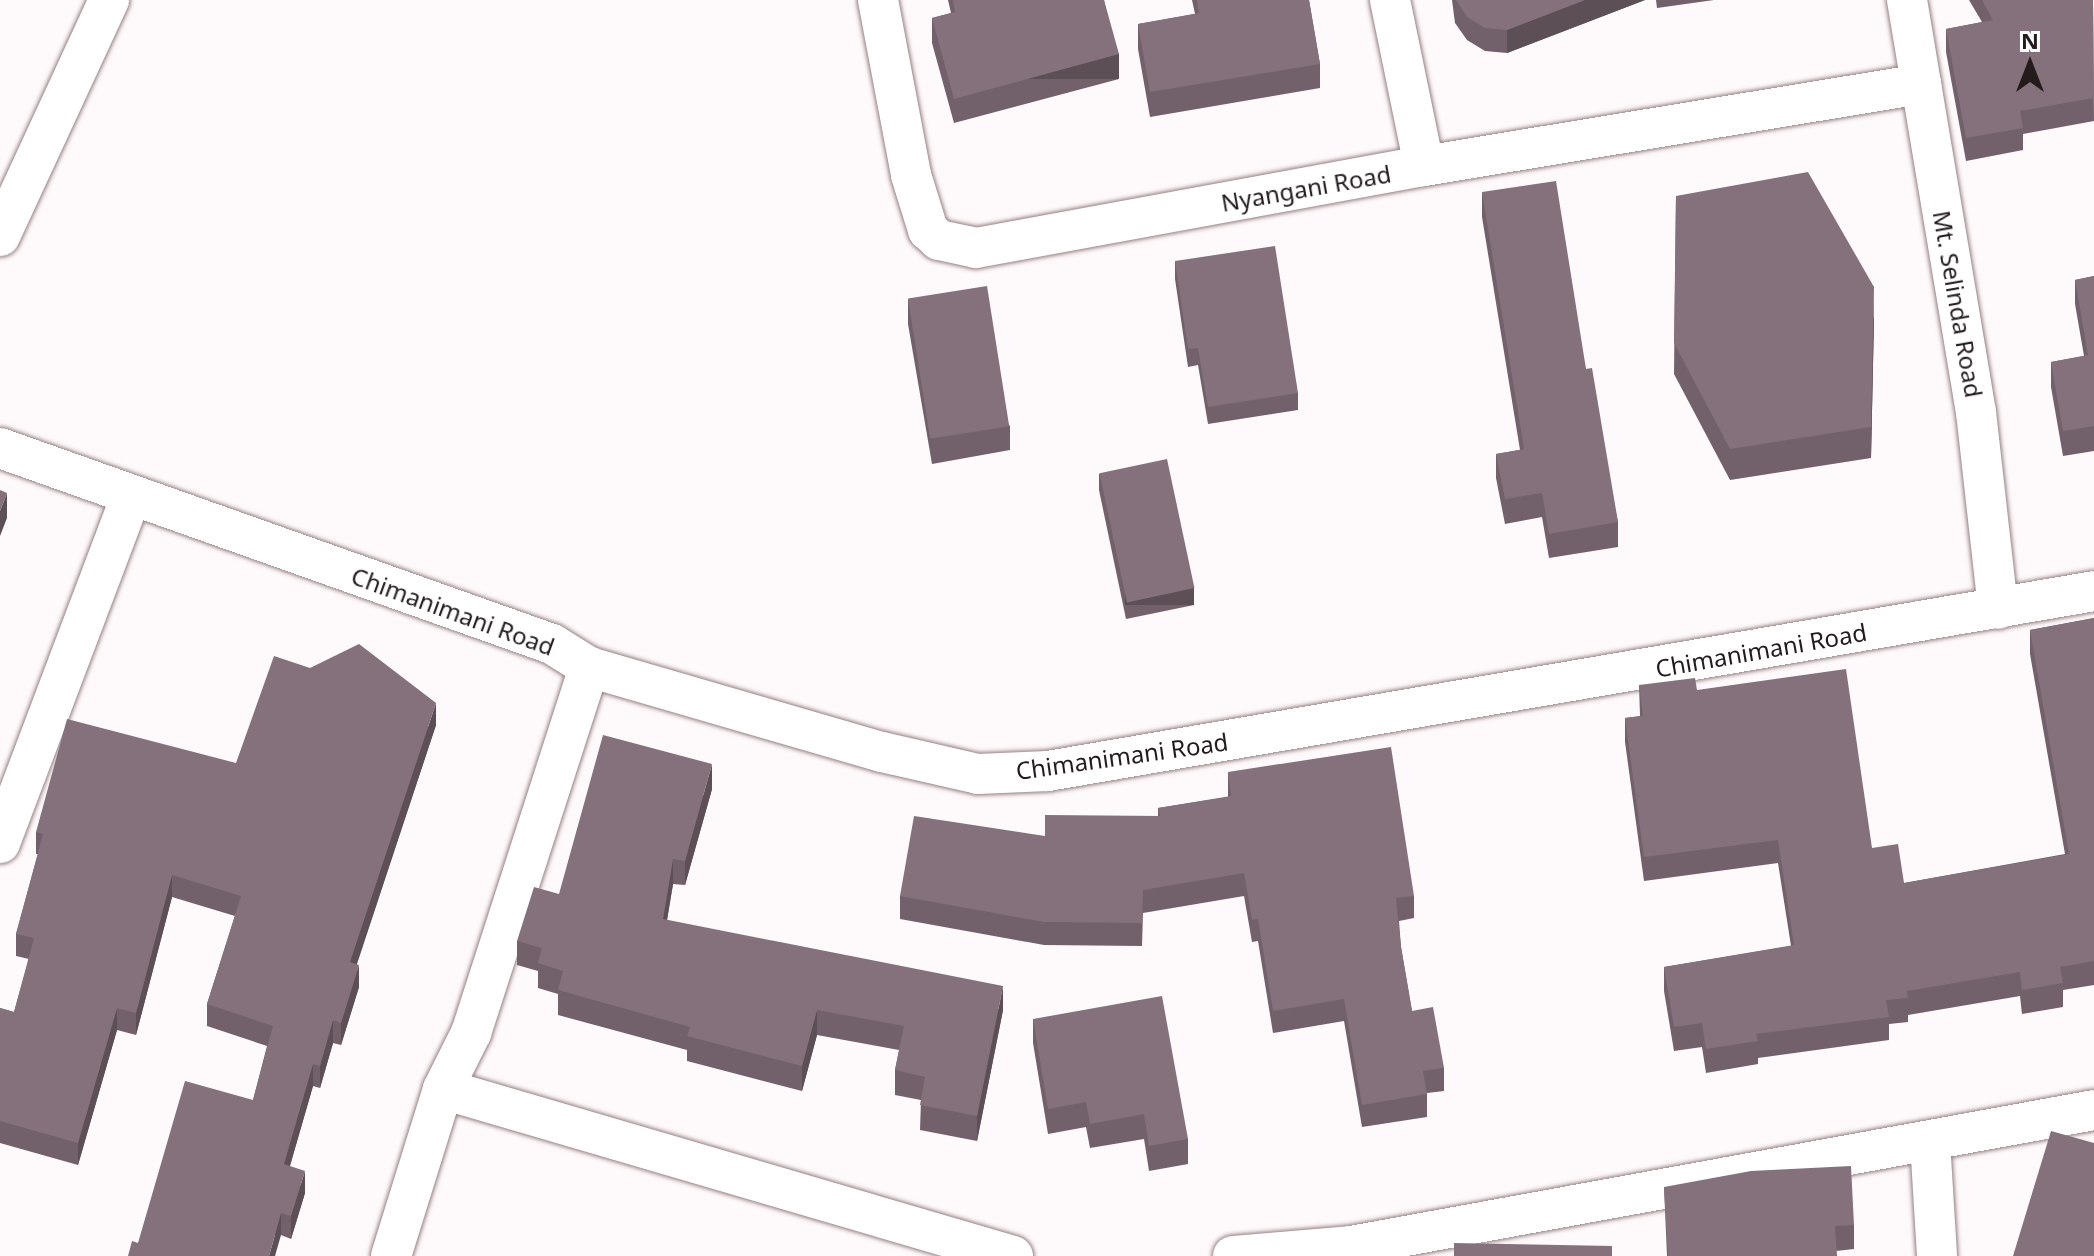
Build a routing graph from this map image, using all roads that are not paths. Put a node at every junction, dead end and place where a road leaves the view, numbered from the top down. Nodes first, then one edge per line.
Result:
1 (109, 0) edge
2 (878, 0) edge
3 (1390, 0) edge
4 (1907, 0) edge
5 (1921, 84) junction
6 (1424, 166) junction
7 (0, 236) edge
8 (0, 448) edge
9 (131, 496) junction
10 (2094, 591) edge
11 (1998, 609) junction
12 (589, 667) junction
13 (0, 843) edge
14 (443, 1089) junction
15 (2094, 1110) edge
16 (1930, 1141) junction
17 (1352, 1251) edge
18 (391, 1256) edge
19 (1013, 1256) edge
20 (1233, 1256) edge
21 (1937, 1256) edge

1 - 7 street
2 - 6 street, Nyangani Road
3 - 6 street
4 - 5 street, Mt. Selinda Road
5 - 6 street, Nyangani Road
5 - 11 street, Mt. Selinda Road
8 - 9 street, Chimanimani Road
9 - 12 street, Chimanimani Road
9 - 13 street
10 - 11 street, Chimanimani Road
11 - 12 street, Chimanimani Road
12 - 14 street
14 - 18 street
14 - 19 street
15 - 16 street
16 - 17 street
16 - 21 street
17 - 20 street

